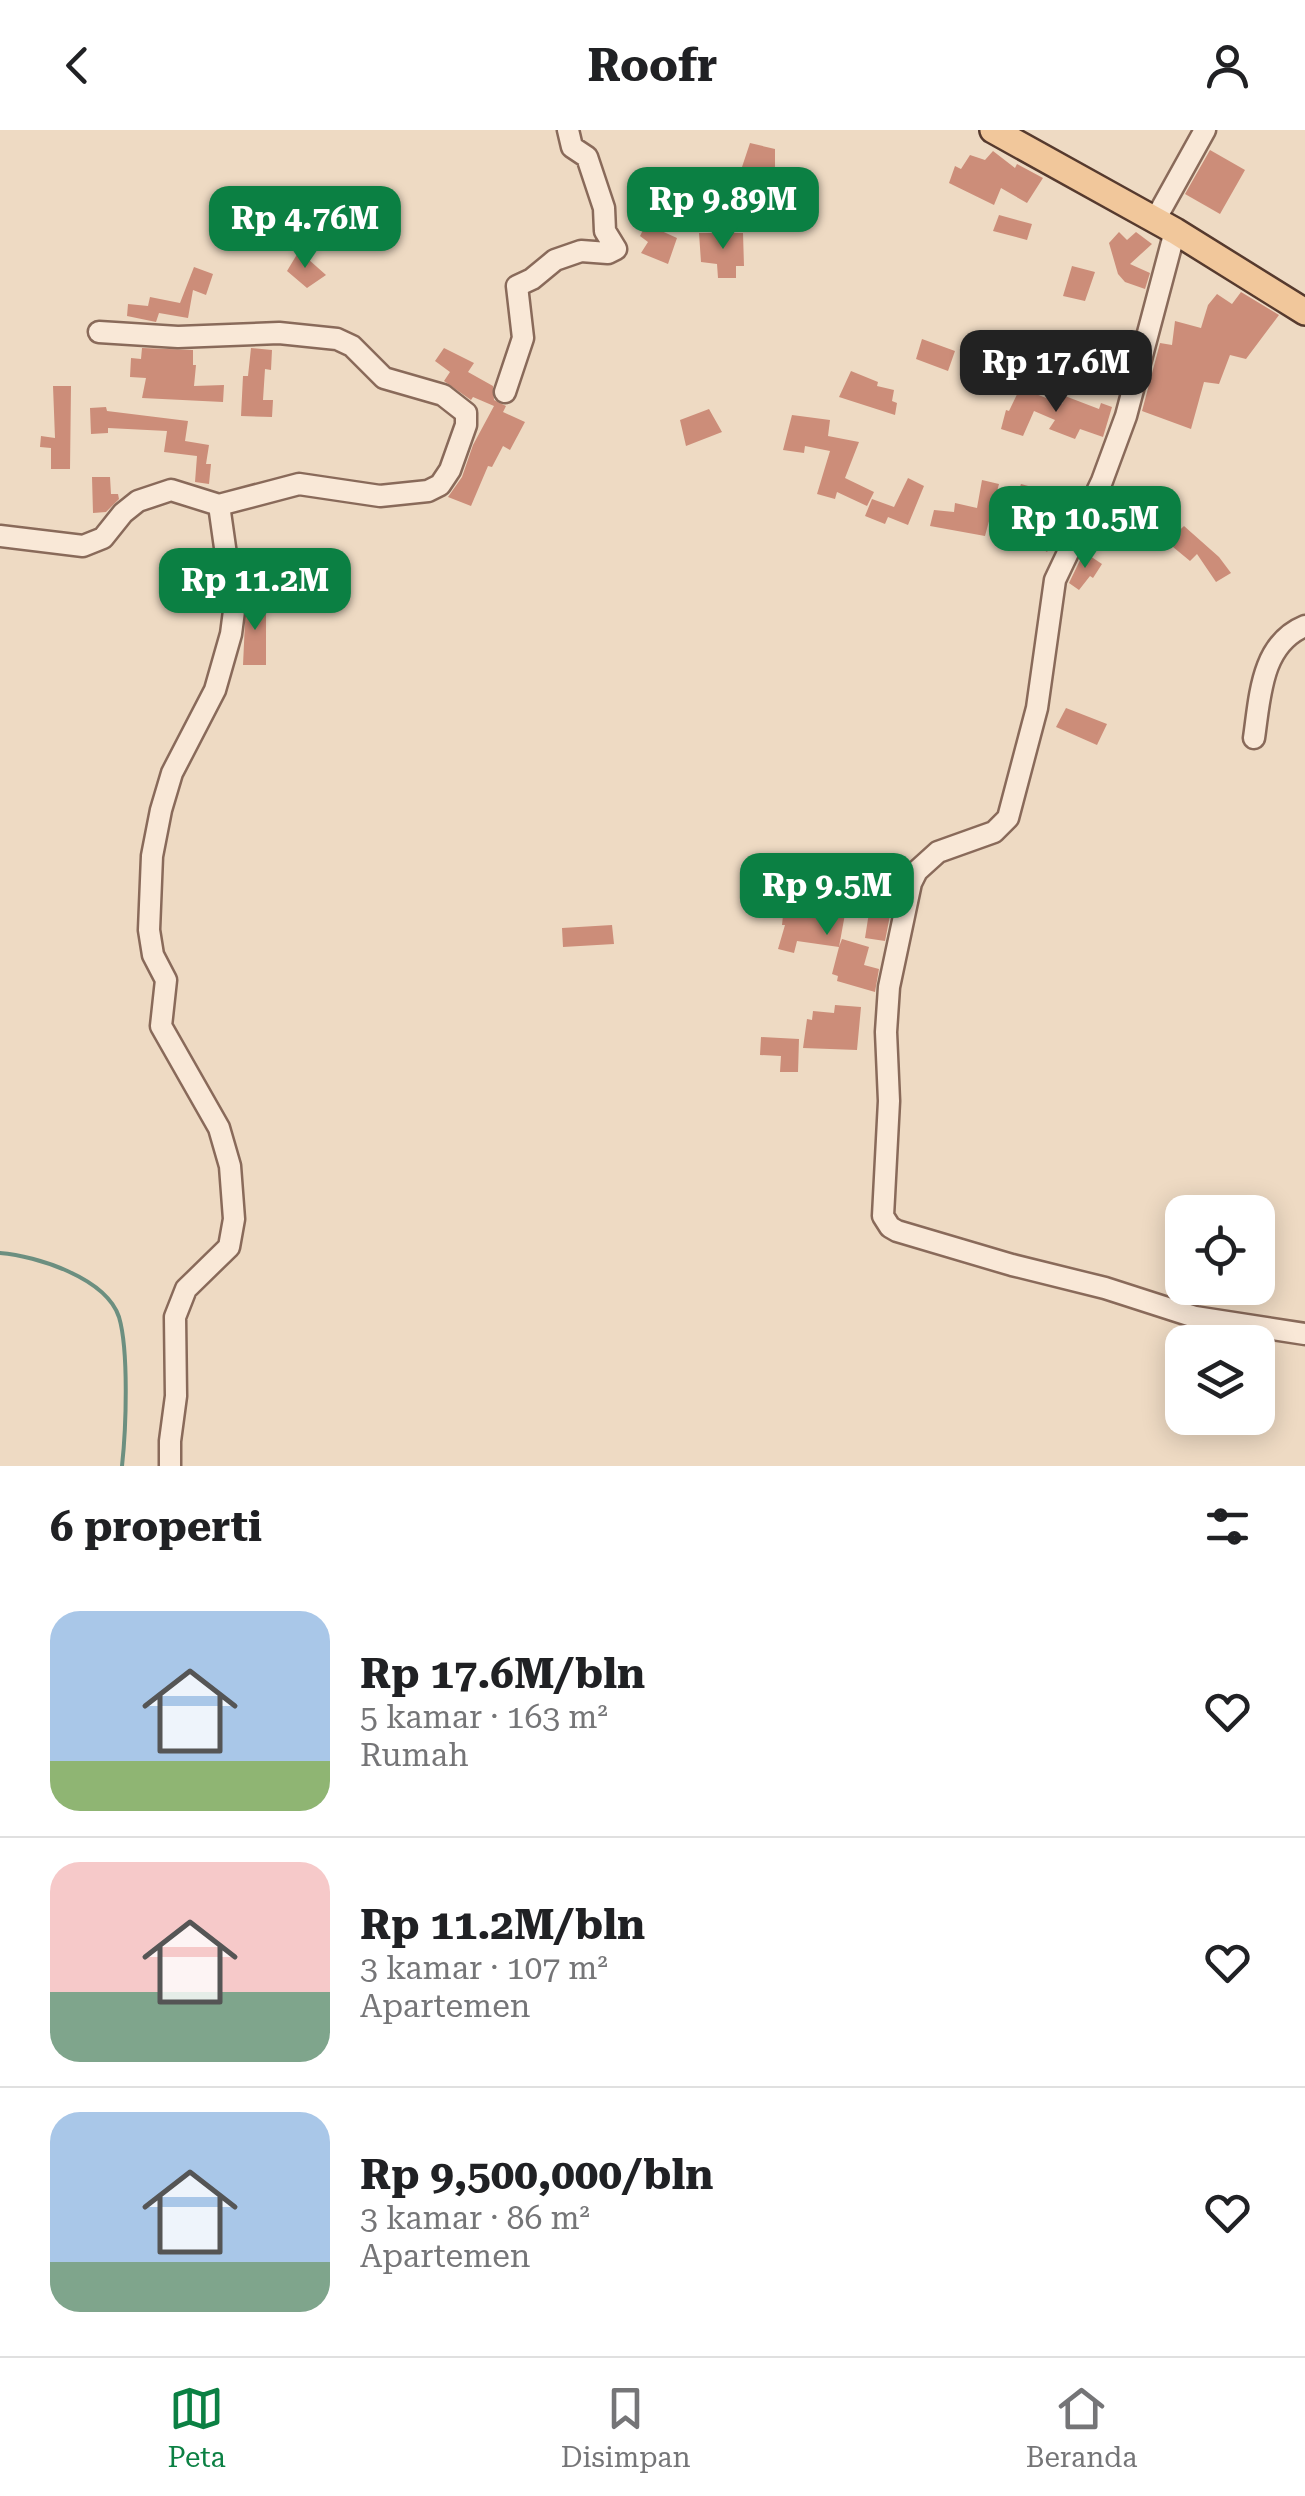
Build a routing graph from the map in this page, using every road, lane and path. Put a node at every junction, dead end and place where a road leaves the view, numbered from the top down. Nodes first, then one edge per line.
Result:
1 (568, 130) edge
2 (993, 130) edge
3 (1206, 130) edge
4 (1165, 226) junction
5 (1305, 312) edge
6 (99, 332) dead end
7 (505, 392) dead end
8 (219, 505) junction
9 (0, 536) edge
10 (1305, 626) edge
11 (1254, 738) dead end
12 (1305, 1334) edge
13 (170, 1466) edge

1 - 7 street
2 - 4 main road
3 - 4 street
4 - 5 main road
4 - 12 street
6 - 8 street
8 - 9 street
8 - 13 street
10 - 11 street

